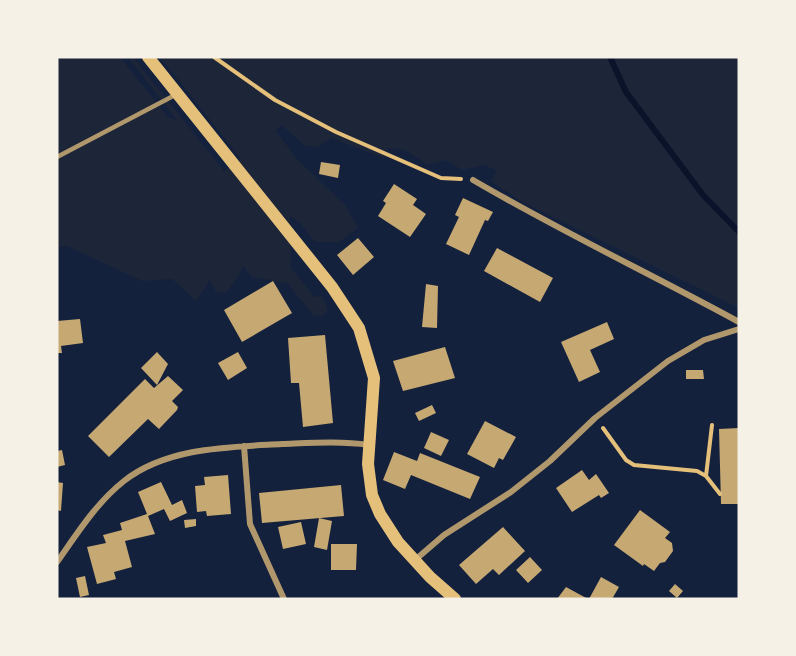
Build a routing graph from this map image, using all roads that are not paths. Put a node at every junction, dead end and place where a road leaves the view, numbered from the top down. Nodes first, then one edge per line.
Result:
1 (148, 57) edge
2 (178, 93) junction
3 (57, 156) edge
4 (473, 180) road end
5 (739, 322) edge
6 (739, 329) edge
7 (369, 445) junction
8 (244, 446) junction
9 (414, 561) junction
10 (57, 562) edge
11 (284, 599) edge
12 (455, 599) edge

1 - 2 main road
2 - 3 lane
2 - 7 main road
4 - 5 street
6 - 9 street
7 - 8 street
7 - 9 main road
8 - 10 street
8 - 11 street
9 - 12 main road

